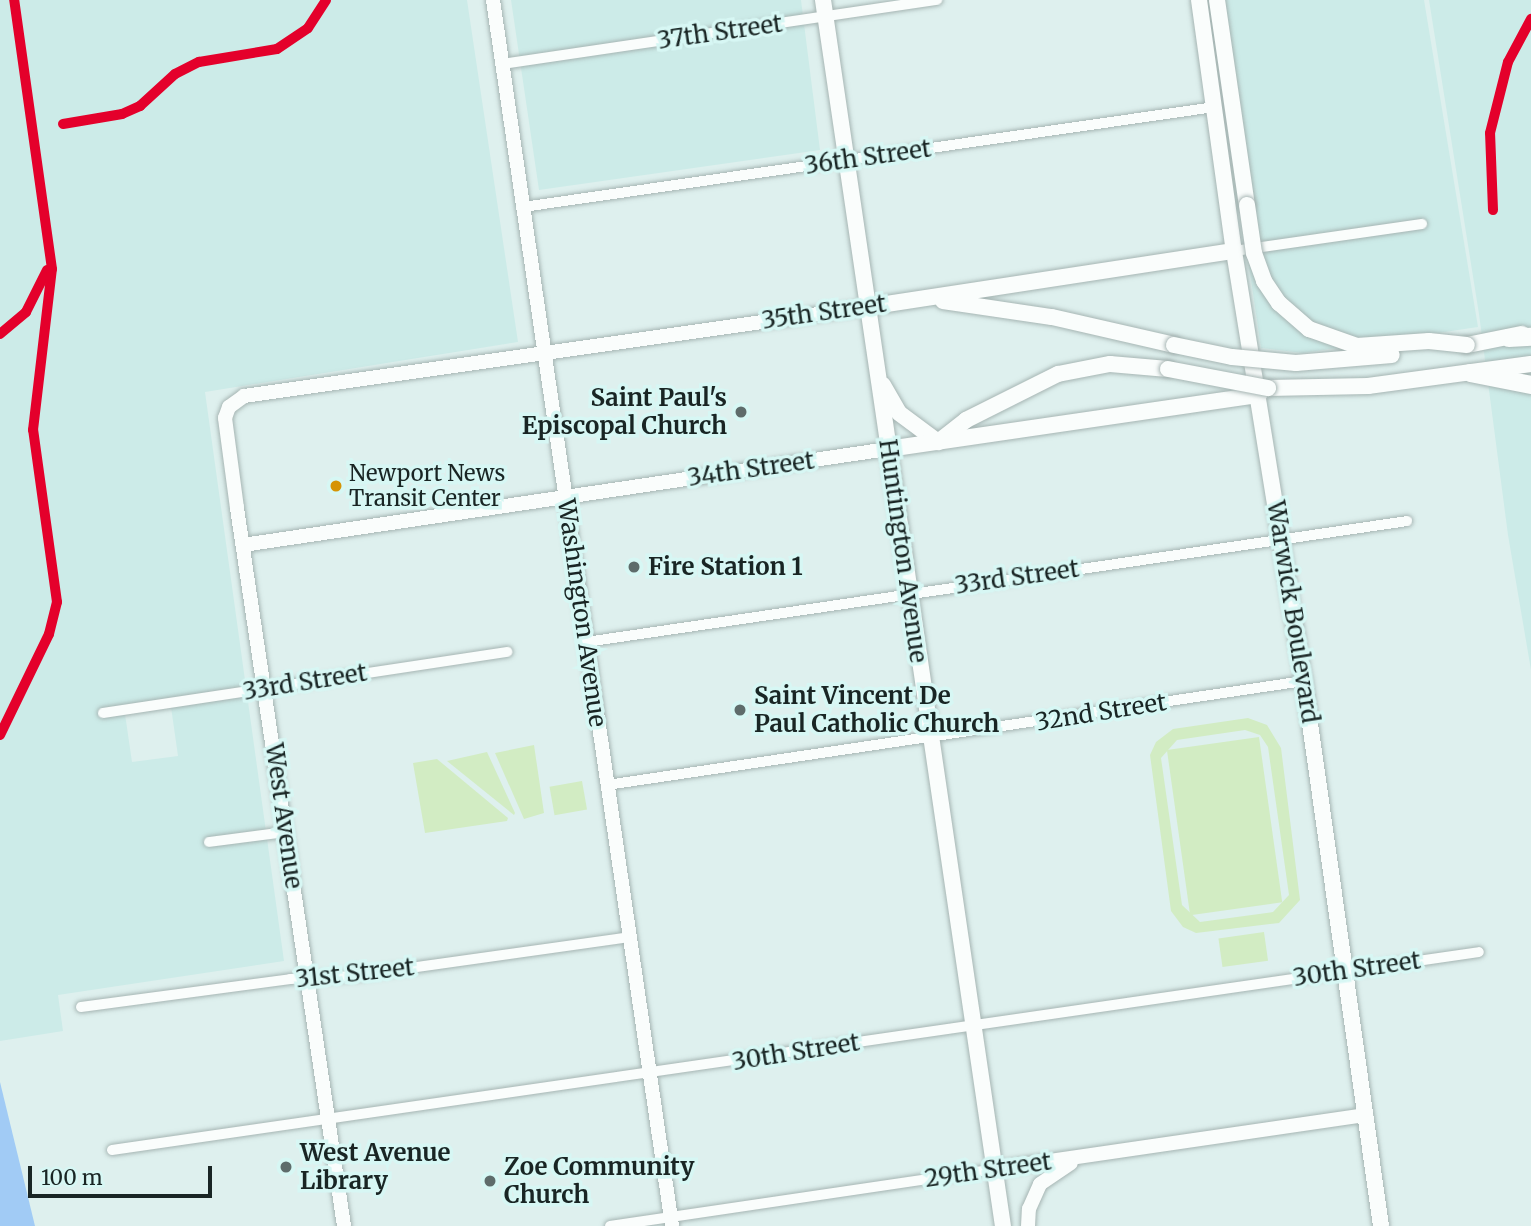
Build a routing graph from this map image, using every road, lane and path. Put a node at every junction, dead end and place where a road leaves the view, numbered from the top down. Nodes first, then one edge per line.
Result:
1 (493, 0) edge
2 (937, 0) edge
3 (1199, 0) edge
4 (1217, 0) edge
5 (824, 8) edge
6 (502, 64) junction
7 (1213, 107) junction
8 (846, 160) junction
9 (523, 208) junction
10 (1422, 224) dead end
11 (1234, 251) junction
12 (918, 299) junction
13 (867, 307) junction
14 (1531, 334) edge
15 (1509, 338) joint
16 (1467, 345) junction
17 (545, 353) junction
18 (1531, 364) edge
19 (876, 370) junction
20 (1470, 373) junction
21 (1531, 385) edge
22 (1259, 395) junction
23 (229, 407) joint
24 (938, 442) junction
25 (888, 449) junction
26 (565, 496) junction
27 (1407, 521) dead end
28 (1282, 538) junction
29 (243, 545) junction
30 (908, 594) junction
31 (586, 642) junction
32 (507, 652) dead end
33 (1304, 681) junction
34 (266, 688) junction
35 (103, 713) dead end
36 (931, 738) junction
37 (607, 785) junction
38 (286, 832) junction
39 (209, 842) dead end
40 (629, 937) junction
41 (1479, 952) dead end
42 (1346, 971) junction
43 (307, 977) junction
44 (81, 1007) dead end
45 (972, 1025) junction
46 (650, 1074) junction
47 (1366, 1115) junction
48 (329, 1121) junction
49 (112, 1150) dead end
50 (1089, 1156) junction
51 (995, 1169) junction
52 (671, 1222) edge
53 (344, 1226) edge
54 (610, 1226) edge
55 (1003, 1226) edge
56 (1028, 1226) edge
57 (1381, 1226) edge

1 - 6 street, Washington Avenue
2 - 5 street, 37th Street
3 - 7 main road, Warwick Boulevard
4 - 16 main road, bridge
5 - 6 street, 37th Street
5 - 8 main road, Huntington Avenue
6 - 9 street, Washington Avenue
7 - 8 street, 36th Street
7 - 11 main road, Warwick Boulevard
8 - 9 street, 36th Street
8 - 13 main road, Huntington Avenue
9 - 17 street, Washington Avenue
10 - 11 street, 35th Street
11 - 12 main road, 35th Street
11 - 22 main road, Warwick Boulevard
12 - 13 main road, 35th Street
12 - 16 main road, bridge
13 - 17 street, 35th Street
13 - 19 main road, Huntington Avenue
14 - 15 highway
15 - 16 main road
17 - 23 street, 35th Street
17 - 26 street, Washington Avenue
18 - 20 main road
19 - 24 main road
19 - 25 main road, Huntington Avenue
20 - 21 highway
20 - 24 main road, bridge
22 - 24 main road, 34th Street
22 - 28 main road, Warwick Boulevard
23 - 29 street, West Avenue
24 - 25 main road, 34th Street
25 - 26 street, 34th Street
25 - 30 main road, Huntington Avenue
26 - 29 street, 34th Street
26 - 31 street, Washington Avenue
27 - 28 street, 33rd Street
28 - 30 street, 33rd Street
28 - 33 main road, Warwick Boulevard
29 - 34 street, West Avenue
30 - 31 street, 33rd Street
30 - 36 main road, Huntington Avenue
31 - 37 street, Washington Avenue
32 - 34 street, 33rd Street
33 - 36 street, 32nd Street
33 - 42 main road, Warwick Boulevard
34 - 35 street, 33rd Street
34 - 38 street, West Avenue
36 - 37 street, 32nd Street
36 - 45 main road, Huntington Avenue
37 - 40 street, Washington Avenue
38 - 39 street
38 - 43 street, West Avenue
40 - 43 street, 31st Street
40 - 46 street, Washington Avenue
41 - 42 street, 30th Street
42 - 45 street, 30th Street
42 - 47 main road, Warwick Boulevard
43 - 44 street, 31st Street
43 - 48 street, West Avenue
45 - 46 street, 30th Street
45 - 51 main road, Huntington Avenue
46 - 48 street, 30th Street
46 - 52 street, Washington Avenue
47 - 50 street, 29th Street
47 - 57 main road, Warwick Boulevard
48 - 49 street, 30th Street
48 - 53 street, West Avenue
50 - 51 street, 29th Street
50 - 56 street
51 - 52 street, 29th Street
51 - 55 main road, Huntington Avenue
52 - 54 street, 29th Street

